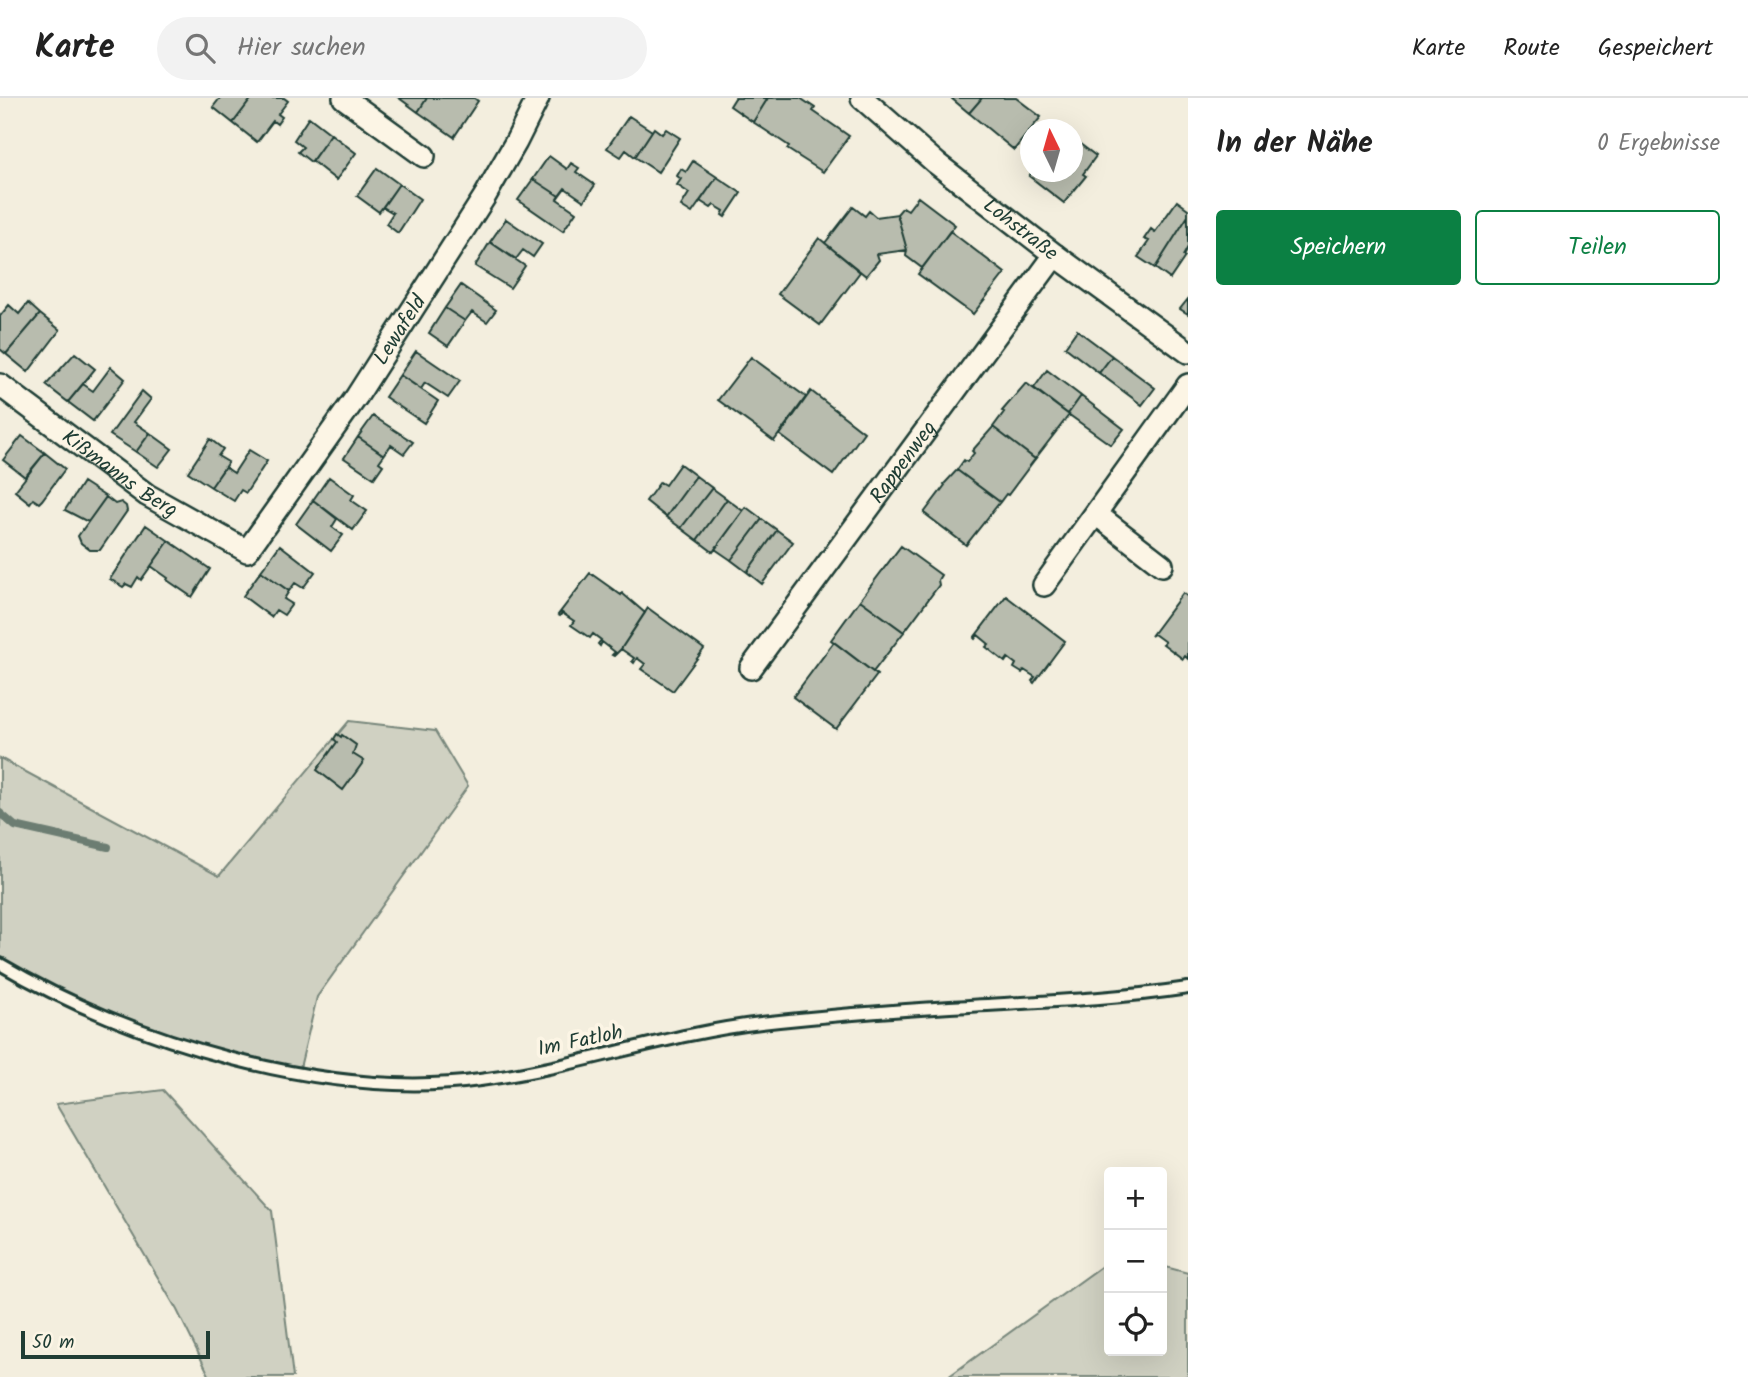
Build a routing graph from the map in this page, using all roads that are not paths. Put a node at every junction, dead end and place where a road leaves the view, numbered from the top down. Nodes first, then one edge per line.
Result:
1 (344, 98) edge
2 (538, 98) edge
3 (862, 98) edge
4 (424, 156) dead end
5 (1055, 255) junction
6 (1188, 352) edge
7 (0, 385) edge
8 (1188, 385) edge
9 (1096, 514) junction
10 (247, 551) joint
11 (1162, 565) dead end
12 (1044, 585) dead end
13 (751, 668) dead end
14 (0, 964) edge
15 (1188, 988) edge

1 - 4 street
2 - 10 street, Lewafeld
3 - 5 street, Lohstraße
5 - 6 street, Lohstraße
5 - 13 street, Rappenweg
7 - 10 street, Kißmanns Berg
8 - 9 street
9 - 11 street
9 - 12 street
14 - 15 lane, Im Fatloh

